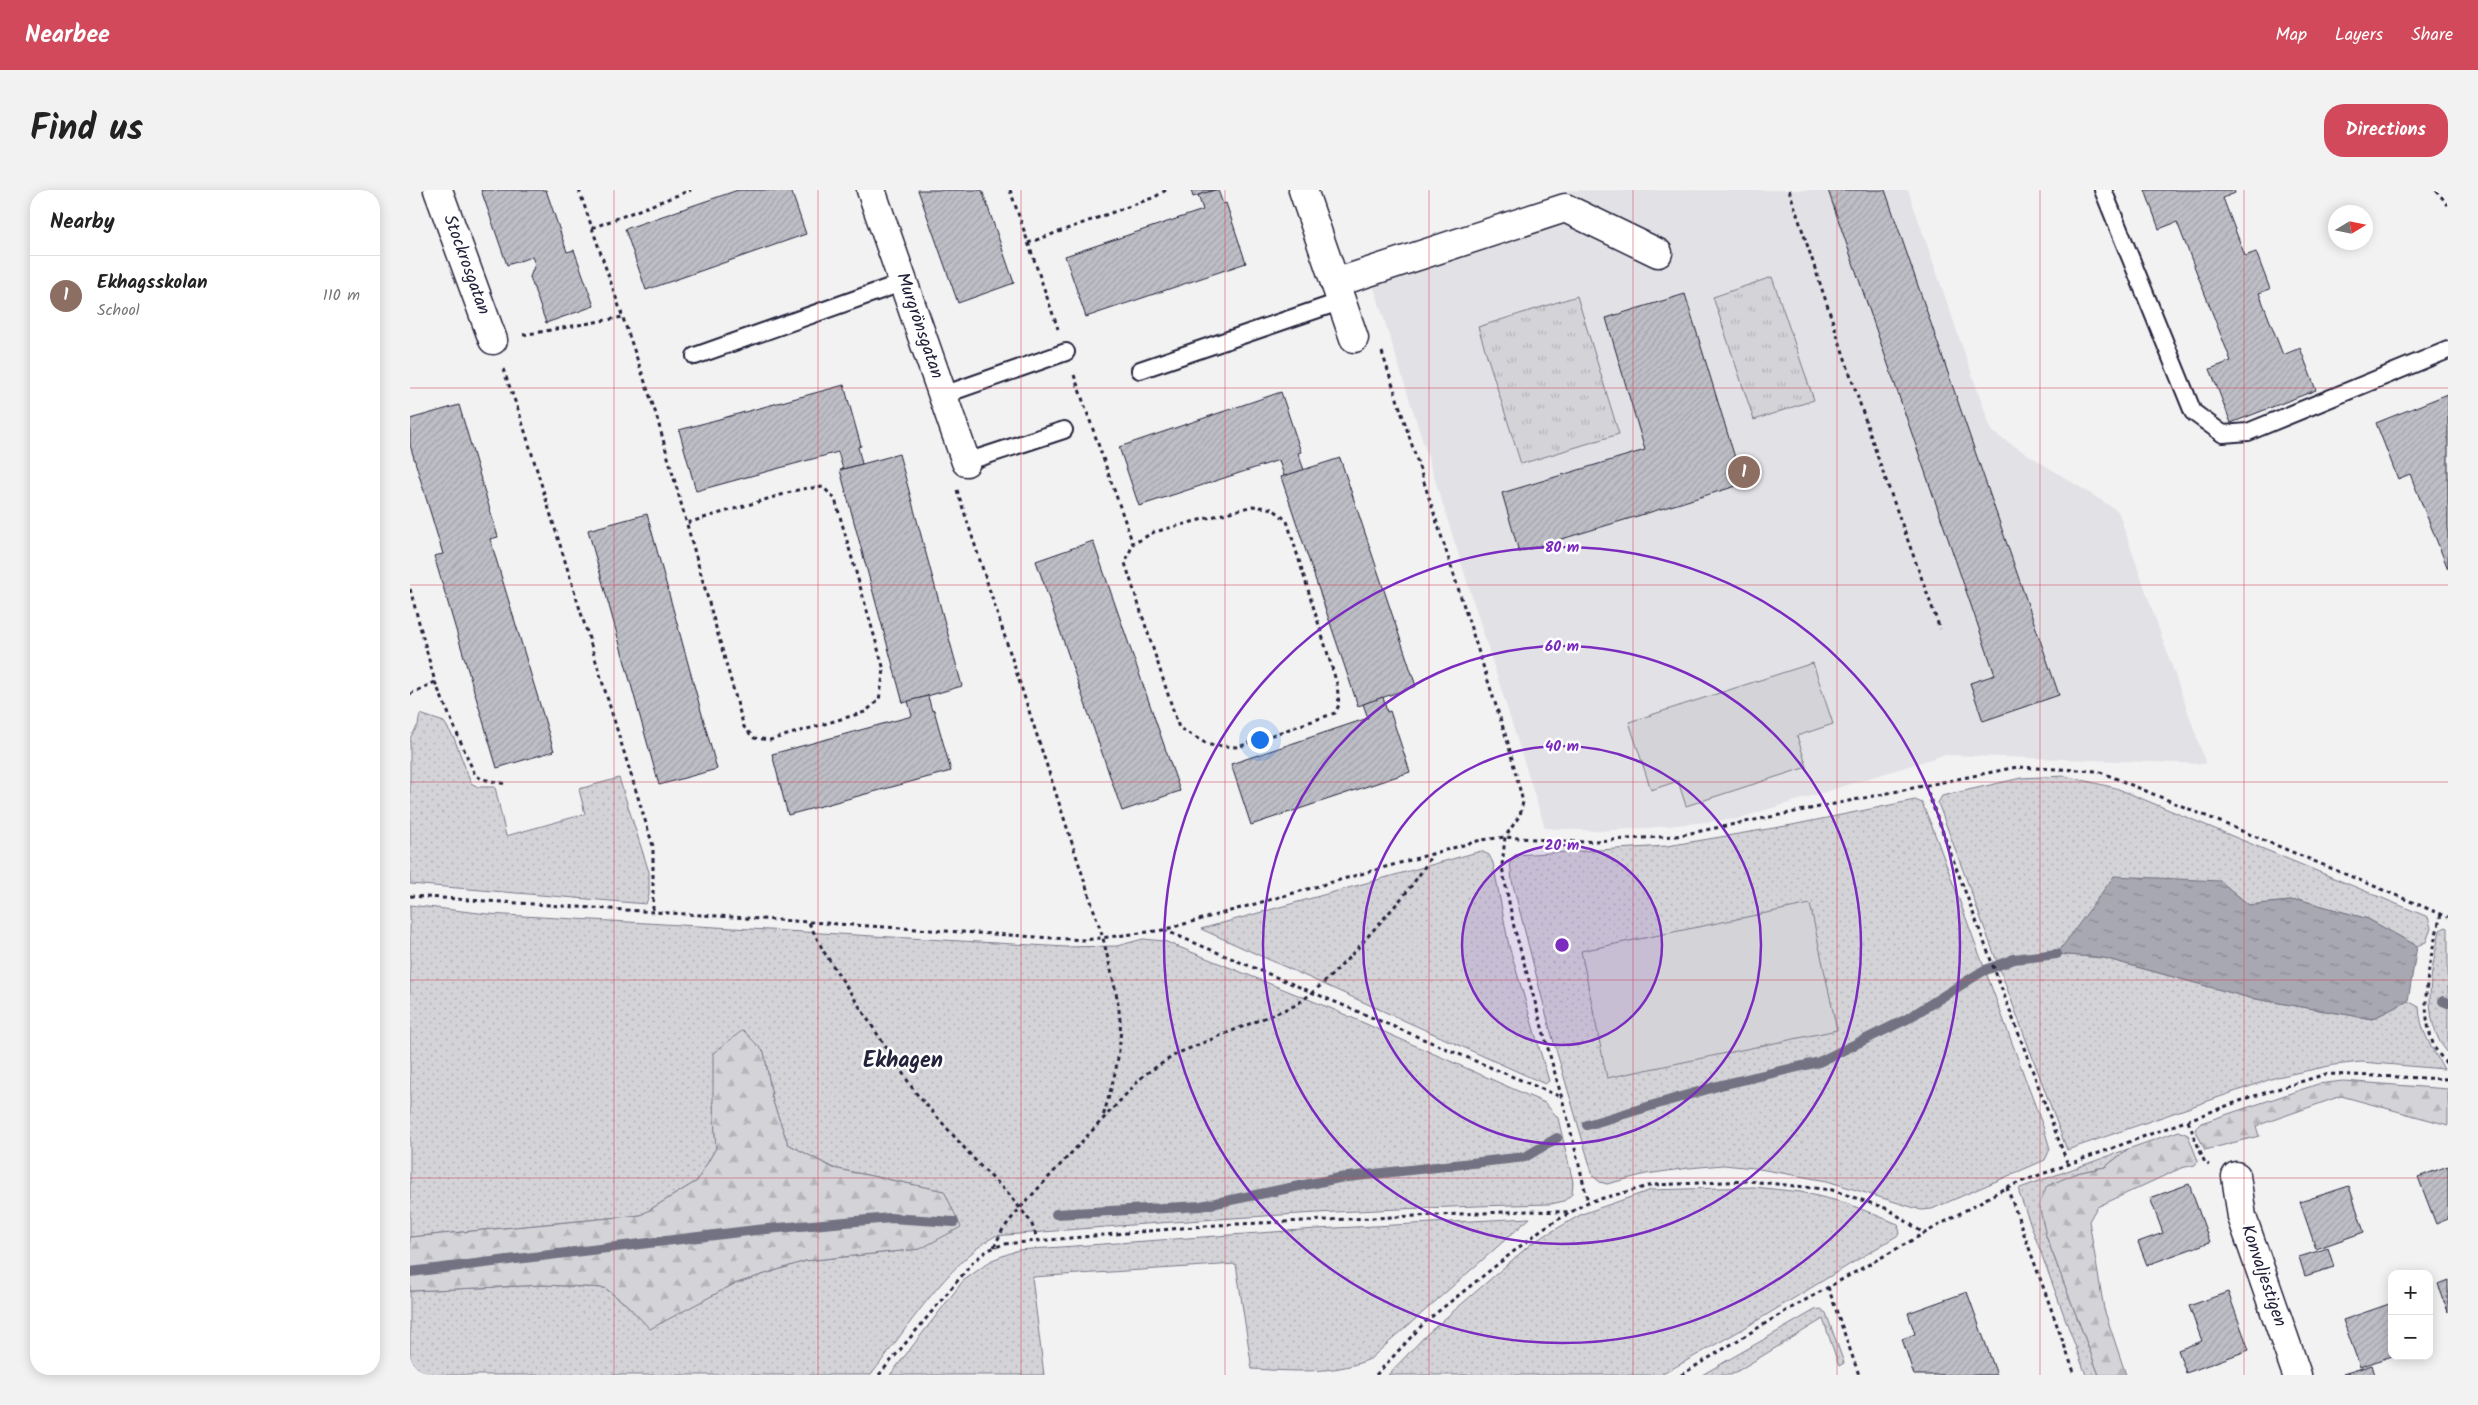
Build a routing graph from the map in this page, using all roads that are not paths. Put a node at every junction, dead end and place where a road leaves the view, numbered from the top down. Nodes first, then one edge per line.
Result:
1 (438, 190) edge
2 (871, 190) edge
3 (1303, 190) edge
4 (2103, 190) edge
5 (1658, 253) dead end
6 (904, 282) junction
7 (1338, 292) junction
8 (1354, 338) dead end
9 (493, 340) road end
10 (2448, 350) edge
11 (1066, 352) road end
12 (695, 356) dead end
13 (1140, 370) dead end
14 (943, 395) junction
15 (1064, 430) dead end
16 (966, 462) joint
17 (2236, 1176) road end
18 (2297, 1375) edge

1 - 9 street, Stockrosgatan
2 - 6 street, Murgrönsgatan
3 - 7 street
4 - 10 lane
5 - 7 street
6 - 12 lane
6 - 14 street, Murgrönsgatan
7 - 8 street
7 - 13 lane
11 - 14 lane
14 - 16 street, Murgrönsgatan
15 - 16 lane
17 - 18 street, Konvaljestigen

